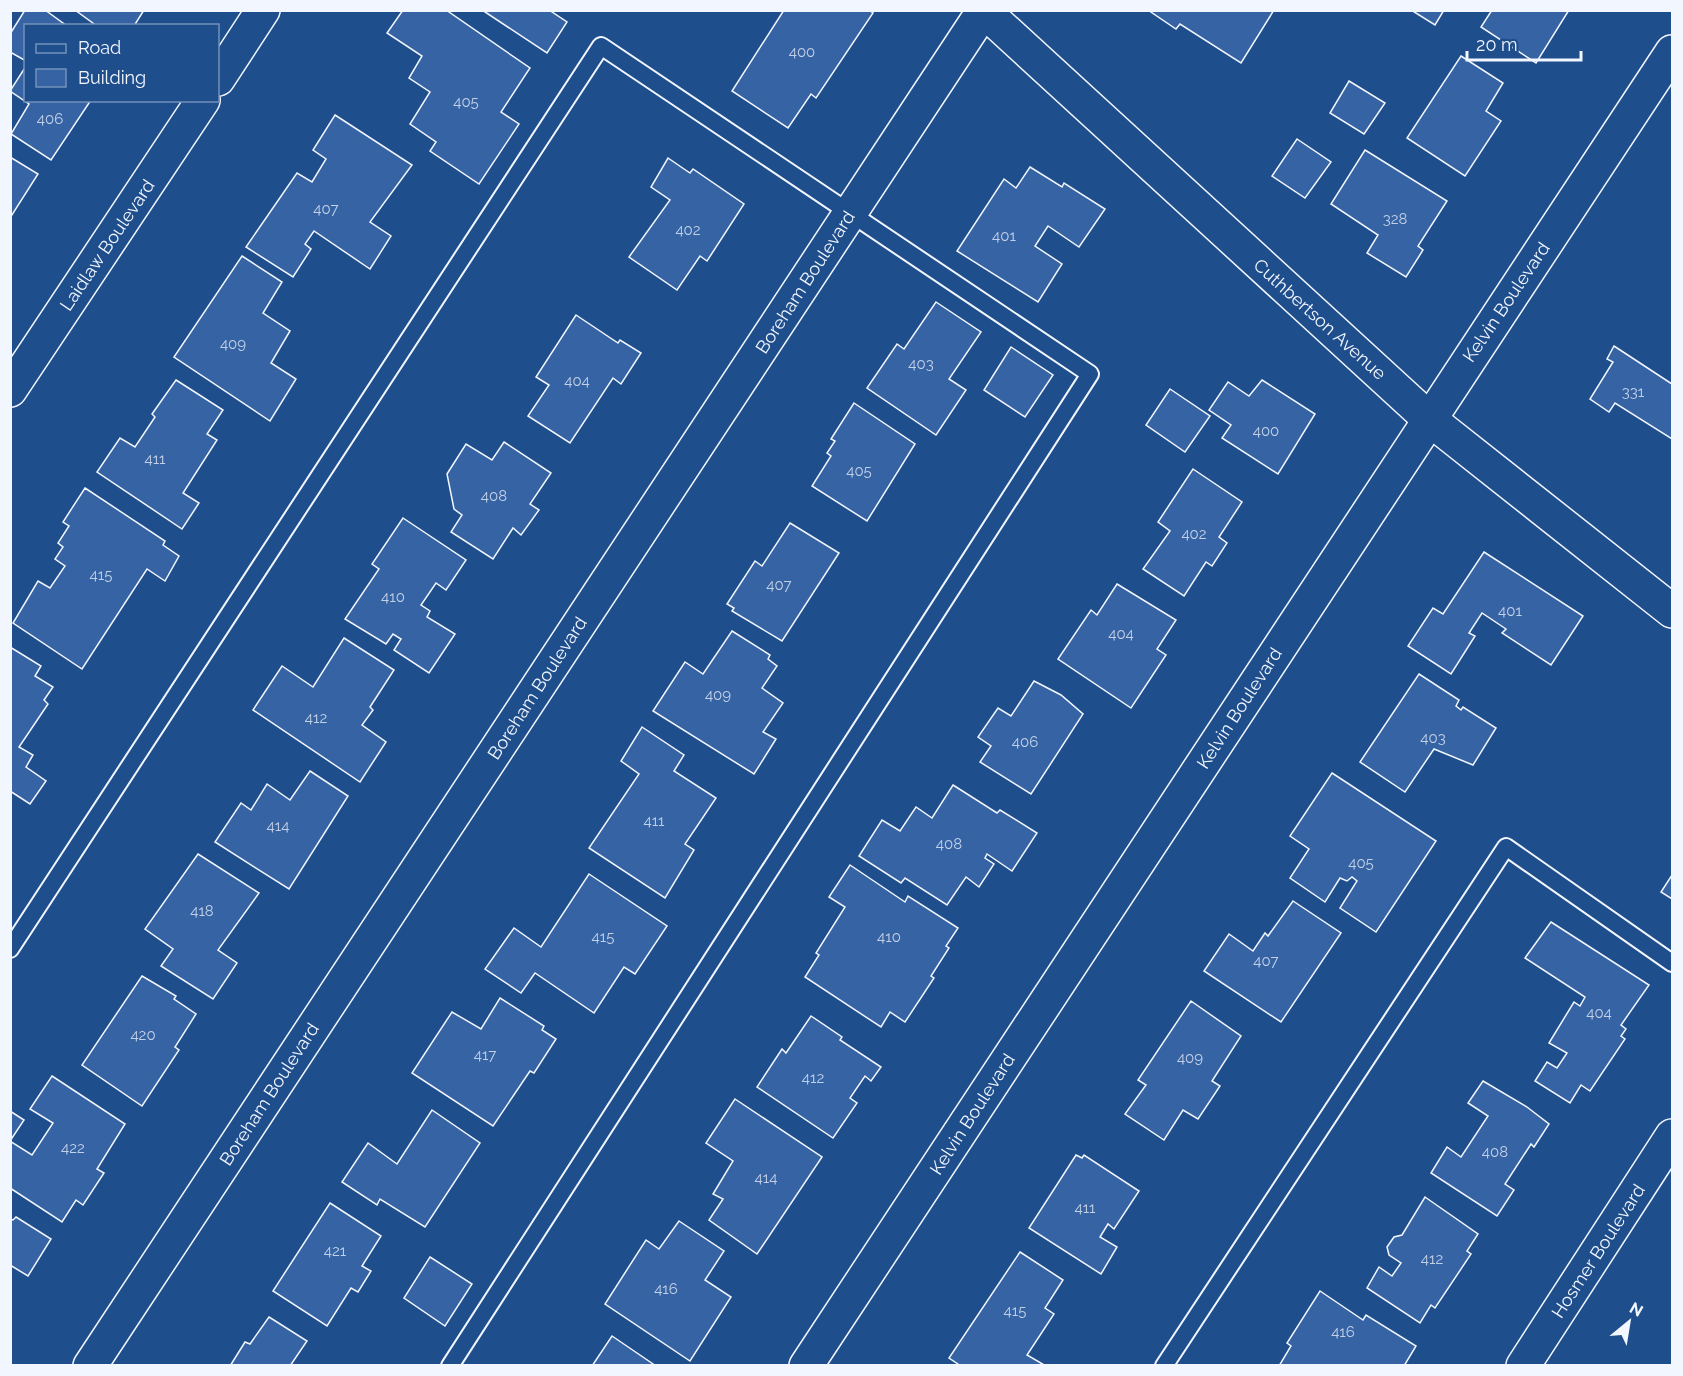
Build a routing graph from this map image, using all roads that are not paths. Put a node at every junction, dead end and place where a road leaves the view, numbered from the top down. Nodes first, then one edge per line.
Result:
1 (263, 10) edge
2 (984, 11) edge
3 (1672, 52) edge
4 (219, 77) edge
5 (202, 102) edge
6 (850, 213) junction
7 (10, 390) edge
8 (1428, 418) junction
9 (1672, 611) edge
10 (10, 949) edge
11 (1672, 963) edge
12 (1672, 1136) edge
13 (90, 1365) edge
14 (450, 1365) edge
15 (806, 1365) edge
16 (1164, 1365) edge
17 (1523, 1365) edge

1 - 4 street
2 - 6 street, Boreham Boulevard
2 - 8 street, Cuthbertson Avenue
3 - 8 street, Kelvin Boulevard
5 - 7 street, Laidlaw Boulevard
6 - 10 lane
6 - 13 street, Boreham Boulevard
6 - 14 lane
8 - 9 street, Cuthbertson Avenue
8 - 15 street, Kelvin Boulevard
11 - 16 lane
12 - 17 street, Hosmer Boulevard

